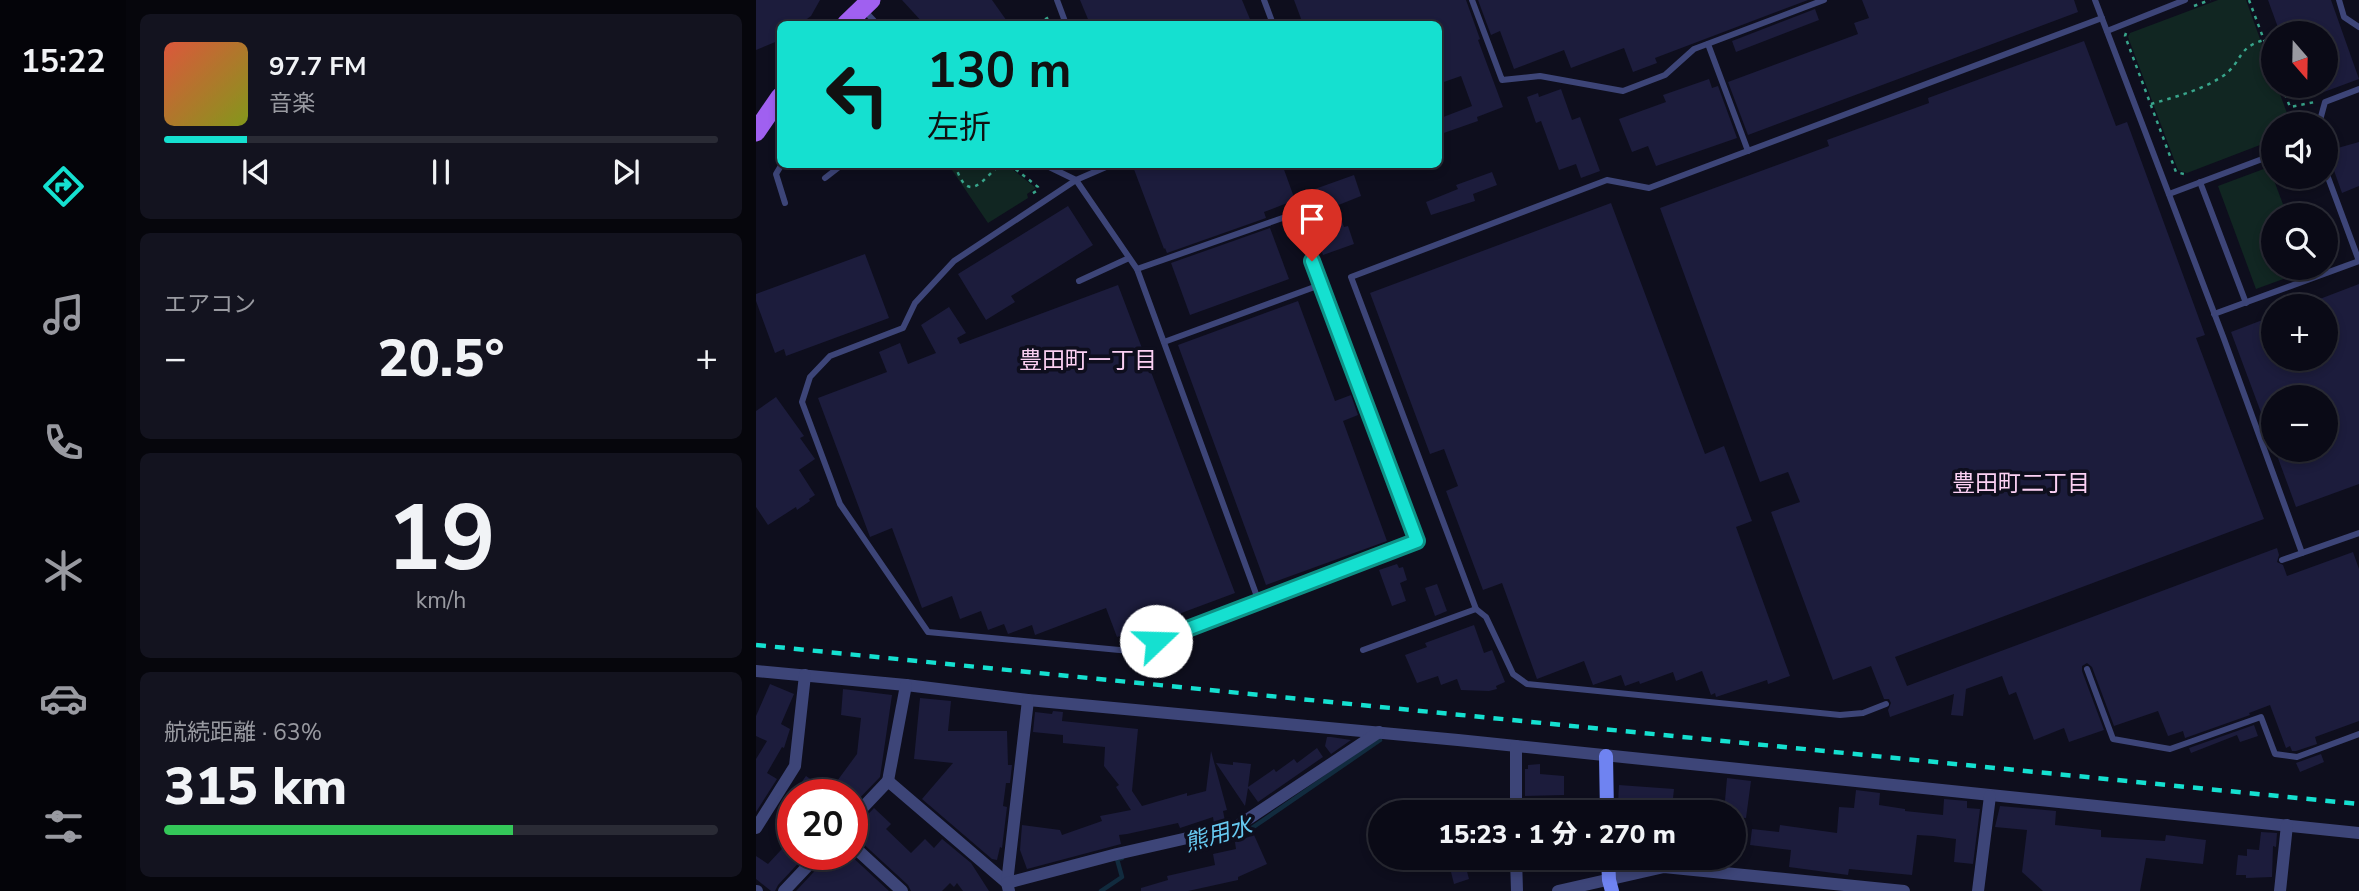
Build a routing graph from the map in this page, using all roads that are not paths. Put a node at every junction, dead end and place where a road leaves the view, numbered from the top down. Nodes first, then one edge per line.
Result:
1 (1057, 0) edge
2 (1264, 0) edge
3 (1472, 0) edge
4 (1824, 0) edge
5 (2095, 0) edge
6 (2185, 0) edge
7 (2339, 0) edge
8 (863, 3) edge
9 (2102, 18) junction
10 (848, 21) edge
11 (875, 21) edge
12 (1065, 21) edge
13 (1272, 21) edge
14 (2359, 27) edge
15 (2107, 31) junction
16 (1708, 44) junction
17 (2359, 89) edge
18 (777, 100) edge
19 (2322, 112) edge
20 (756, 132) edge
21 (1748, 151) junction
22 (2261, 159) edge
23 (780, 168) edge
24 (838, 168) edge
25 (1051, 168) edge
26 (1104, 168) edge
27 (825, 178) dead end
28 (1076, 180) junction
29 (2200, 182) junction
30 (2332, 189) edge
31 (2169, 194) junction
32 (785, 203) dead end
33 (1129, 258) junction
34 (2359, 261) edge
35 (1137, 269) junction
36 (1079, 281) dead end
37 (1320, 285) junction
38 (2246, 303) junction
39 (2214, 314) junction
40 (1164, 342) junction
41 (2359, 533) edge
42 (2302, 553) junction
43 (2281, 561) dead end
44 (1259, 602) junction
45 (1476, 609) junction
46 (1363, 650) dead end
47 (2087, 670) dead end
48 (756, 671) edge
49 (805, 676) junction
50 (906, 685) junction
51 (1028, 700) junction
52 (1886, 704) dead end
53 (1379, 732) junction
54 (2359, 734) edge
55 (1516, 746) junction
56 (1606, 757) junction
57 (888, 781) junction
58 (1990, 796) junction
59 (1516, 800) edge
60 (1607, 800) edge
61 (868, 802) edge
62 (2287, 825) junction
63 (756, 828) edge
64 (2359, 833) edge
65 (868, 860) edge
66 (804, 870) edge
67 (1517, 870) edge
68 (1610, 886) edge
69 (1008, 887) edge
70 (784, 891) edge
71 (902, 891) edge
72 (1517, 891) edge
73 (1558, 891) edge
74 (1904, 891) edge
75 (1978, 891) edge
76 (2280, 891) edge

1 - 12 lane
2 - 13 lane
3 - 16 lane
4 - 16 lane
5 - 9 lane
6 - 15 lane
7 - 14 lane
8 - 10 main road
8 - 11 lane
9 - 15 lane
9 - 21 lane
15 - 31 lane
16 - 21 lane
17 - 19 lane
18 - 20 main road
21 - 45 lane
22 - 29 lane
23 - 32 lane
24 - 27 lane
25 - 28 lane
26 - 28 lane
28 - 33 lane
28 - 44 lane
29 - 31 lane
29 - 38 lane
30 - 34 lane
31 - 39 lane
33 - 35 lane
33 - 36 lane
34 - 38 lane
35 - 37 lane
35 - 40 lane
37 - 40 lane
37 - 44 lane
38 - 39 lane
39 - 42 lane
40 - 44 lane
41 - 42 lane
42 - 43 lane
45 - 46 lane
45 - 52 lane
47 - 54 lane
48 - 49 street
49 - 50 street
49 - 63 street
50 - 51 street
50 - 57 street
51 - 53 street
51 - 69 street
53 - 55 street
53 - 69 street
55 - 56 street
55 - 59 street
56 - 58 street
56 - 60 street
57 - 61 street
57 - 69 street
58 - 62 street
58 - 75 street
62 - 64 street
62 - 76 street
65 - 71 street
66 - 70 street
67 - 72 street
68 - 73 street
68 - 74 street

